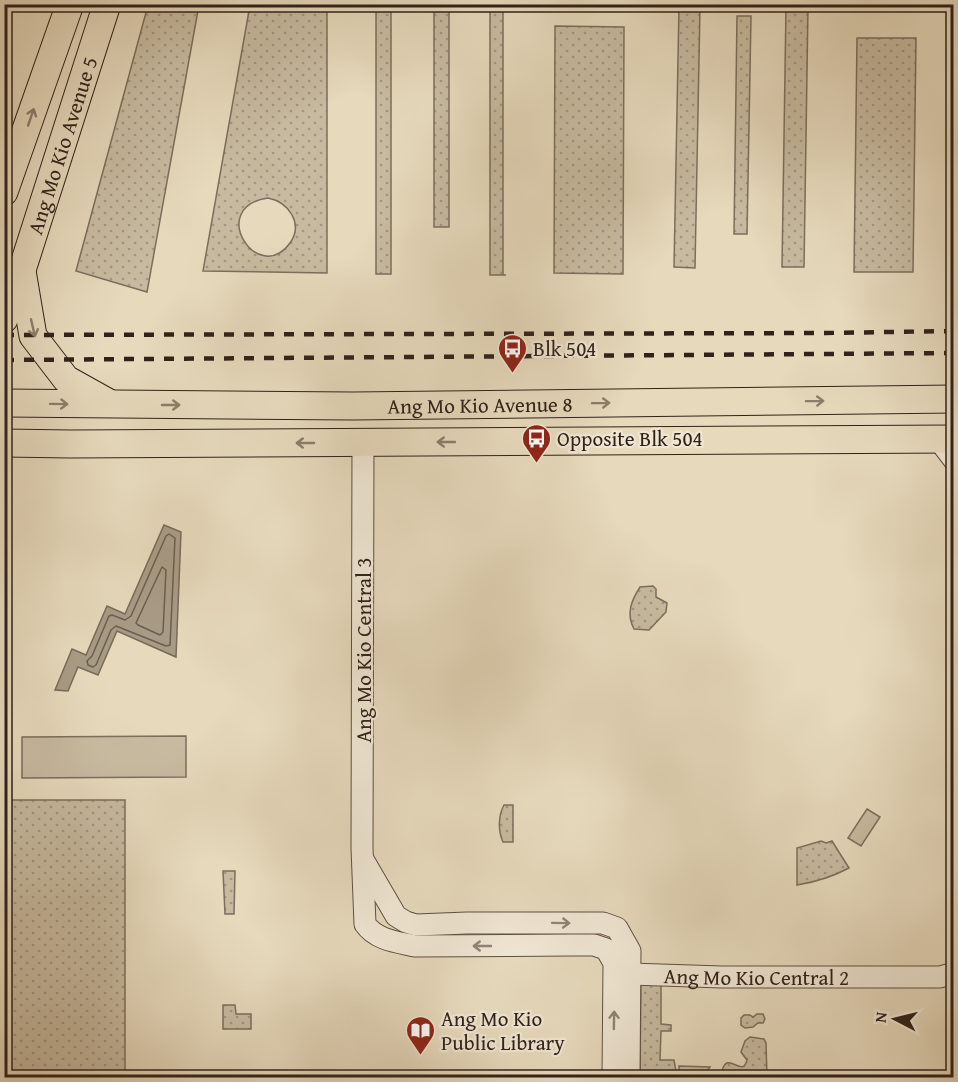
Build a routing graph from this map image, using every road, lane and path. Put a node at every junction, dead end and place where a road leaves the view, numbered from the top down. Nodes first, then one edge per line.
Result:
1 (70, 4) edge
2 (107, 4) edge
3 (4, 192) edge
4 (22, 270) junction
5 (4, 319) edge
6 (953, 399) edge
7 (756, 402) junction
8 (4, 403) edge
9 (113, 405) junction
10 (756, 440) junction
11 (363, 442) junction
12 (4, 443) edge
13 (71, 444) junction
14 (948, 446) edge
15 (4, 460) edge
16 (362, 857) junction
17 (622, 969) junction
18 (954, 973) edge
19 (613, 1077) edge
20 (629, 1077) edge

3 -> 1 main road, Ang Mo Kio Avenue 5
2 - 4 main road, Ang Mo Kio Avenue 5
4 - 5 main road, Ang Mo Kio Avenue 5
4 -> 9 main road
7 -> 6 main road, Ang Mo Kio Avenue 8
9 -> 7 main road, Ang Mo Kio Avenue 8
7 - 10 main road
8 -> 9 main road, Ang Mo Kio Avenue 8
10 -> 11 main road, Ang Mo Kio Avenue 8
10 - 14 main road, Ang Mo Kio Avenue 8
11 -> 13 main road, Ang Mo Kio Avenue 8
11 - 16 street, Ang Mo Kio Central 3
12 - 13 main road, Ang Mo Kio Avenue 8
13 - 15 main road
16 -> 17 street
17 -> 16 street, Ang Mo Kio Central 3
17 - 18 street, Ang Mo Kio Central 2
19 -> 17 street
17 - 20 street

